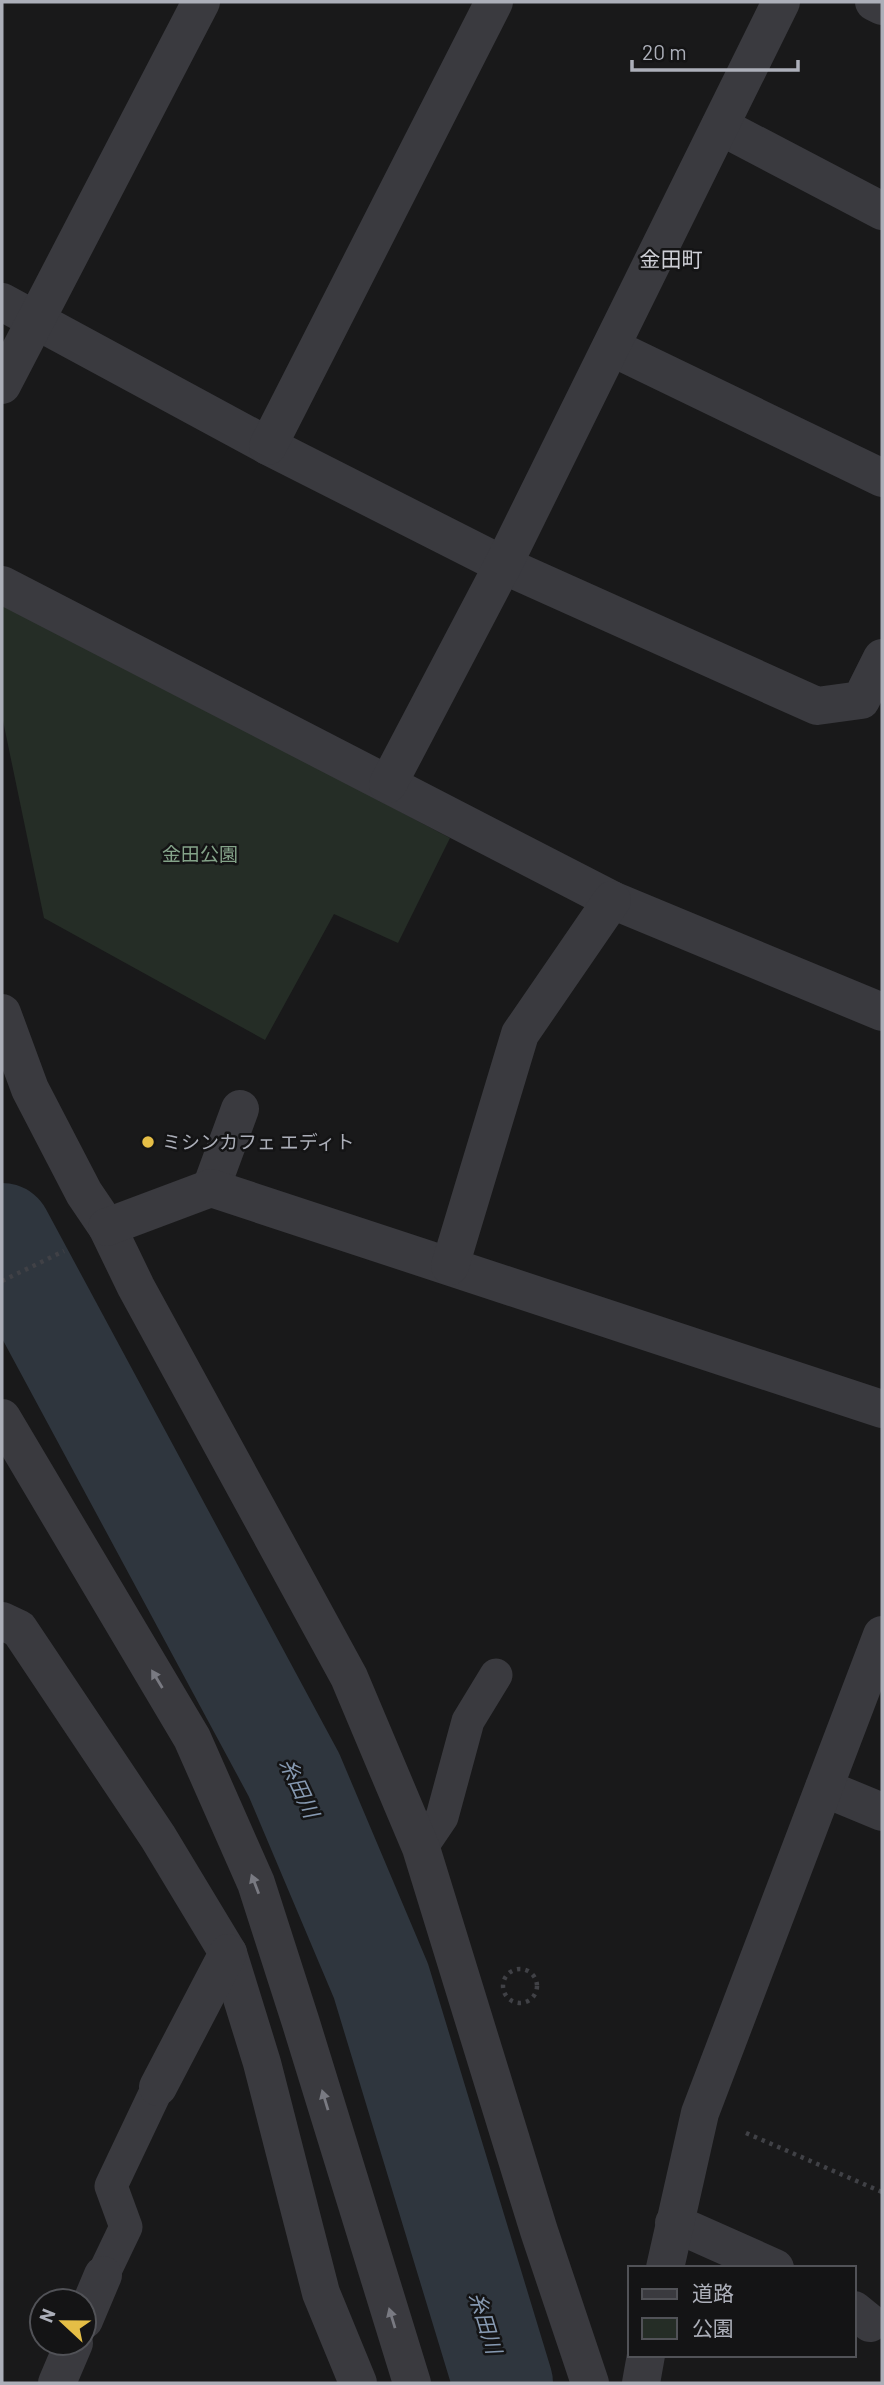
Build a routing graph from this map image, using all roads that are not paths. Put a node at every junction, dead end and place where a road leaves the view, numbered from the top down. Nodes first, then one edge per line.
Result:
1 (201, 2) edge
2 (494, 2) edge
3 (781, 2) edge
4 (874, 2) edge
5 (882, 6) edge
6 (720, 126) junction
7 (882, 211) edge
8 (2, 302) edge
9 (35, 320) junction
10 (611, 347) junction
11 (2, 385) edge
12 (268, 446) junction
13 (882, 478) edge
14 (503, 565) junction
15 (2, 585) edge
16 (881, 664) edge
17 (388, 784) junction
18 (612, 900) junction
19 (882, 1012) edge
20 (2, 1013) edge
21 (240, 1110) dead end
22 (211, 1188) junction
23 (92, 1236) junction
24 (450, 1266) junction
25 (882, 1409) edge
26 (2, 1418) edge
27 (2, 1621) edge
28 (882, 1635) edge
29 (496, 1675) dead end
30 (824, 1788) junction
31 (882, 1812) edge
32 (421, 1848) junction
33 (228, 1954) junction
34 (158, 2087) joint
35 (674, 2223) junction
36 (665, 2266) edge
37 (771, 2266) edge
38 (103, 2275) joint
39 (98, 2287) edge
40 (68, 2357) edge
41 (646, 2357) edge
42 (57, 2383) edge
43 (358, 2383) edge
44 (412, 2383) edge
45 (590, 2383) edge
46 (641, 2383) edge

1 - 9 street
2 - 12 street
3 - 6 street
4 - 5 street
6 - 7 street
6 - 10 street
8 - 9 street
9 - 11 street
9 - 12 street
10 - 13 street
10 - 14 street
12 - 14 street
14 - 16 street
14 - 17 street
15 - 17 street
17 - 18 street
18 - 19 street
18 - 24 street
20 - 23 street
21 - 22 street
22 - 23 street
22 - 24 street
23 - 32 street
24 - 25 street
44 -> 26 street
27 - 33 street
28 - 30 street
29 - 32 lane
30 - 31 street
30 - 35 street
32 - 45 street
33 - 34 street
33 - 43 street
34 - 38 lane
35 - 36 street
35 - 37 street
38 - 39 street
40 - 42 street
41 - 46 street

